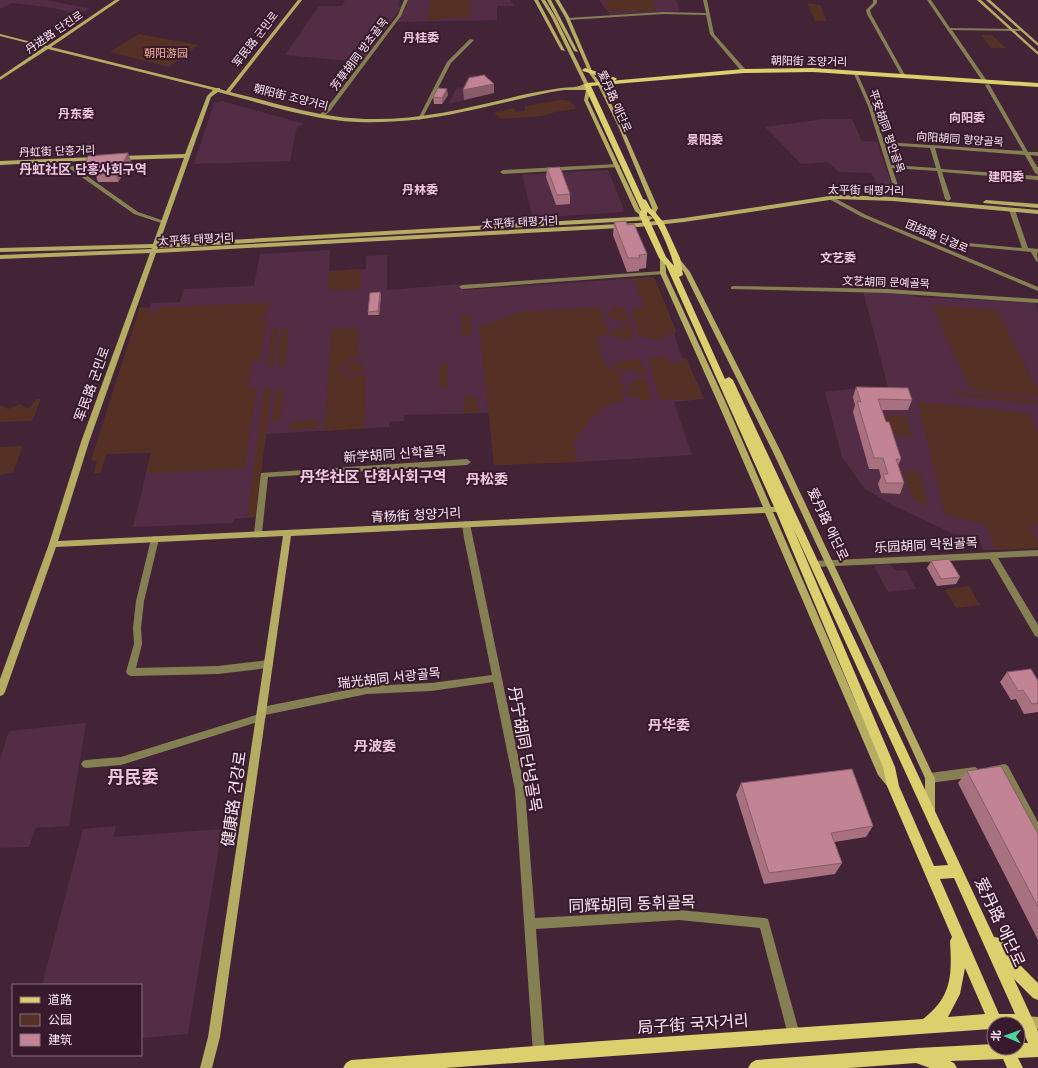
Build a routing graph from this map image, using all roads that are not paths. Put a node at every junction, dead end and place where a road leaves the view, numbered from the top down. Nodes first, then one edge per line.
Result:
1 (118, 0) edge
2 (300, 0) edge
3 (406, 0) edge
4 (536, 0) edge
5 (543, 0) edge
6 (549, 0) edge
7 (557, 0) edge
8 (705, 0) edge
9 (875, 0) edge
10 (928, 0) edge
11 (979, 0) edge
12 (988, 0) edge
13 (995, 0) edge
14 (708, 14) junction
15 (568, 19) junction
16 (950, 29) junction
17 (1012, 30) junction
18 (1020, 30) junction
19 (0, 35) edge
20 (1038, 39) edge
21 (472, 40) dead end
22 (1038, 45) edge
23 (50, 47) junction
24 (1038, 54) edge
25 (575, 64) junction
26 (585, 70) junction
27 (744, 71) junction
28 (591, 73) junction
29 (856, 75) junction
30 (903, 75) junction
31 (0, 79) edge
32 (634, 81) junction
33 (986, 83) junction
34 (1038, 84) edge
35 (593, 86) junction
36 (218, 89) junction
37 (1038, 90) edge
38 (227, 92) junction
39 (321, 116) junction
40 (420, 118) junction
41 (882, 143) junction
42 (932, 147) junction
43 (1028, 153) junction
44 (1038, 154) edge
45 (187, 156) junction
46 (101, 159) edge
47 (116, 159) edge
48 (61, 160) junction
49 (0, 163) edge
50 (617, 166) junction
51 (889, 166) junction
52 (939, 170) junction
53 (503, 172) dead end
54 (1038, 172) edge
55 (1038, 178) edge
56 (898, 194) junction
57 (831, 198) junction
58 (948, 199) junction
59 (1038, 206) edge
60 (1012, 210) junction
61 (1038, 212) edge
62 (656, 218) junction
63 (645, 219) junction
64 (164, 222) junction
65 (666, 236) junction
66 (654, 237) junction
67 (968, 245) dead end
68 (154, 248) junction
69 (0, 250) edge
70 (1026, 250) junction
71 (1036, 251) edge
72 (0, 257) edge
73 (663, 258) junction
74 (676, 258) junction
75 (1038, 260) edge
76 (663, 274) junction
77 (462, 287) dead end
78 (733, 288) dead end
79 (1038, 289) edge
80 (1038, 301) edge
81 (467, 462) dead end
82 (768, 509) junction
83 (780, 509) junction
84 (466, 524) junction
85 (258, 533) junction
86 (287, 533) junction
87 (155, 539) junction
88 (53, 544) junction
89 (1038, 552) edge
90 (992, 555) junction
91 (828, 563) junction
92 (816, 564) junction
93 (1038, 633) edge
94 (269, 664) junction
95 (497, 678) junction
96 (0, 692) edge
97 (261, 714) junction
98 (86, 764) dead end
99 (930, 778) junction
100 (893, 786) junction
101 (930, 811) junction
102 (1038, 832) edge
103 (957, 871) junction
104 (931, 873) junction
105 (966, 893) junction
106 (530, 924) junction
107 (957, 933) junction
108 (1038, 993) edge
109 (992, 1016) edge
110 (1032, 1022) edge
111 (986, 1023) edge
112 (925, 1026) junction
113 (794, 1035) junction
114 (1026, 1049) edge
115 (1038, 1049) edge
116 (986, 1051) edge
117 (539, 1053) junction
118 (917, 1055) junction
119 (1010, 1056) edge
120 (206, 1068) edge
121 (351, 1068) edge
122 (756, 1068) edge
123 (949, 1068) edge
124 (1015, 1068) edge

1 - 23 street, 丹进路 단진로
2 - 38 street, 军民路 군민로
3 - 39 street, 芳草胡同 방초골목
4 - 25 street, 爱丹路 애단로
5 - 25 street, 爱丹路 애단로
6 - 26 street, 爱丹路 애단로
7 - 15 street, 爱丹路 애단로
8 - 14 street
9 - 30 street
10 - 16 street
11 - 17 street
12 - 18 street
13 - 20 street
14 - 15 street
14 - 27 street
15 - 28 street, 爱丹路 애단로
16 - 17 street
16 - 33 street
17 - 18 street
17 - 24 street
18 - 22 street
19 - 23 street, 朝阳街 조양거리
21 - 40 street
23 - 31 street, 丹进路 단진로
23 - 36 street, 朝阳街 조양거리
25 - 35 street, 爱丹路 애단로
26 - 28 main road
26 - 35 street, 爱丹路 애단로
27 - 30 main road, 朝阳街 조양거리
27 - 32 main road, 朝阳街 조양거리
28 - 32 main road
28 - 35 street, 爱丹路 애단로
29 - 33 main road, 朝阳街 조양거리
29 - 35 main road, 朝阳街 조양거리
29 - 41 street, 平安胡同 평안골목
30 - 33 main road, 朝阳街 조양거리
32 - 35 main road, 朝阳街 조양거리
33 - 34 main road, 朝阳街 조양거리
33 - 37 main road, 朝阳街 조양거리
33 - 43 street
35 - 40 street, 朝阳街 조양거리
35 - 50 street, 爱丹路 애단로
35 - 62 main road, 爱丹路 애단로
35 - 63 main road, 爱丹路 애단로
36 - 38 street, 朝阳街 조양거리
36 - 45 street, 军民路 군민로
38 - 39 street, 朝阳街 조양거리
39 - 40 street, 朝阳街 조양거리
41 - 42 street, 向阳胡同 향양골목
41 - 51 street, 平安胡同 평안골목
42 - 43 street, 向阳胡同 향양골목
42 - 52 street
43 - 44 street, 向阳胡同 향양골목
43 - 54 street
45 - 47 street
45 - 64 street, 军民路 군민로
46 - 48 street, 丹虹街 단홍거리
48 - 49 street, 丹虹街 단홍거리
48 - 64 street
50 - 53 street
50 - 63 street, 爱丹路 애단로
51 - 52 street
51 - 56 street, 平安胡同 평안골목
52 - 55 street
52 - 58 street
56 - 58 street, 太平街 태평거리
56 - 62 street, 太平街 태평거리
57 - 60 street, 太平街 태평거리
57 - 62 street, 太平街 태평거리
57 - 79 street, 团结路 단결로
58 - 59 street, 太平街 태평거리
60 - 61 street, 太平街 태평거리
60 - 70 street
62 - 63 street, 太平街 태평거리
62 - 65 main road, 爱丹路 애단로
63 - 66 main road, 爱丹路 애단로
63 - 68 street, 太平街 태평거리
64 - 68 street, 军民路 군민로
65 - 66 main road
65 - 74 main road, 爱丹路 애단로
66 - 73 main road, 爱丹路 애단로
67 - 70 street
68 - 69 street, 太平街 태평거리
68 - 72 street, 太平街 태평거리
68 - 88 street, 军民路 군민로
70 - 71 street
71 - 75 street
73 - 76 street, 爱丹路 애단로
73 - 83 main road, 爱丹路 애단로
74 - 91 street, 爱丹路 애단로
74 - 92 main road, 爱丹路 애단로
76 - 77 street
76 - 82 street, 爱丹路 애단로
78 - 80 street, 文艺胡同 문예골목
81 - 85 street, 新学胡同 신학골목
82 - 83 street, 青杨街 청양거리
82 - 84 street, 青杨街 청양거리
82 - 100 street, 爱丹路 애단로
83 - 100 main road, 爱丹路 애단로
84 - 86 street, 青杨街 청양거리
84 - 95 street, 丹宁胡同 단녕골목
85 - 86 street, 青杨街 청양거리
85 - 87 street, 青杨街 청양거리
86 - 94 street, 健康路 건강로
87 - 88 street, 青杨街 청양거리
87 - 94 street
88 - 96 street, 军民路 군민로
89 - 90 street, 乐园胡同 락원골목
90 - 91 street, 乐园胡同 락원골목
90 - 93 street
91 - 92 street, 乐园胡同 락원골목
91 - 99 street, 爱丹路 애단로
92 - 101 main road, 爱丹路 애단로
94 - 97 street, 健康路 건강로
95 - 97 street, 瑞光胡同 서광골목
95 - 106 street, 丹宁胡同 단녕골목
97 - 98 street, 瑞光胡同 서광골목
97 - 120 street, 健康路 건강로
99 - 101 street, 爱丹路 애단로
99 - 102 street
100 - 104 main road, 爱丹路 애단로
101 - 103 main road, 爱丹路 애단로
103 - 104 main road
103 - 105 main road, 爱丹路 애단로
104 - 107 main road, 爱丹路 애단로
105 - 108 main road
105 - 110 main road, 爱丹路 애단로
106 - 113 street, 同辉胡同 동휘골목
106 - 117 street, 丹宁胡同 단녕골목
107 - 109 main road, 爱丹路 애단로
107 - 112 main road
110 - 115 main road, 爱丹路 애단로
111 - 112 main road, 局子街 국자거리
112 - 113 main road, 局子街 국자거리
113 - 117 main road, 局子街 국자거리
114 - 115 main road
116 - 118 main road
117 - 121 main road, 局子街 국자거리
118 - 122 main road
118 - 123 main road
119 - 124 main road

